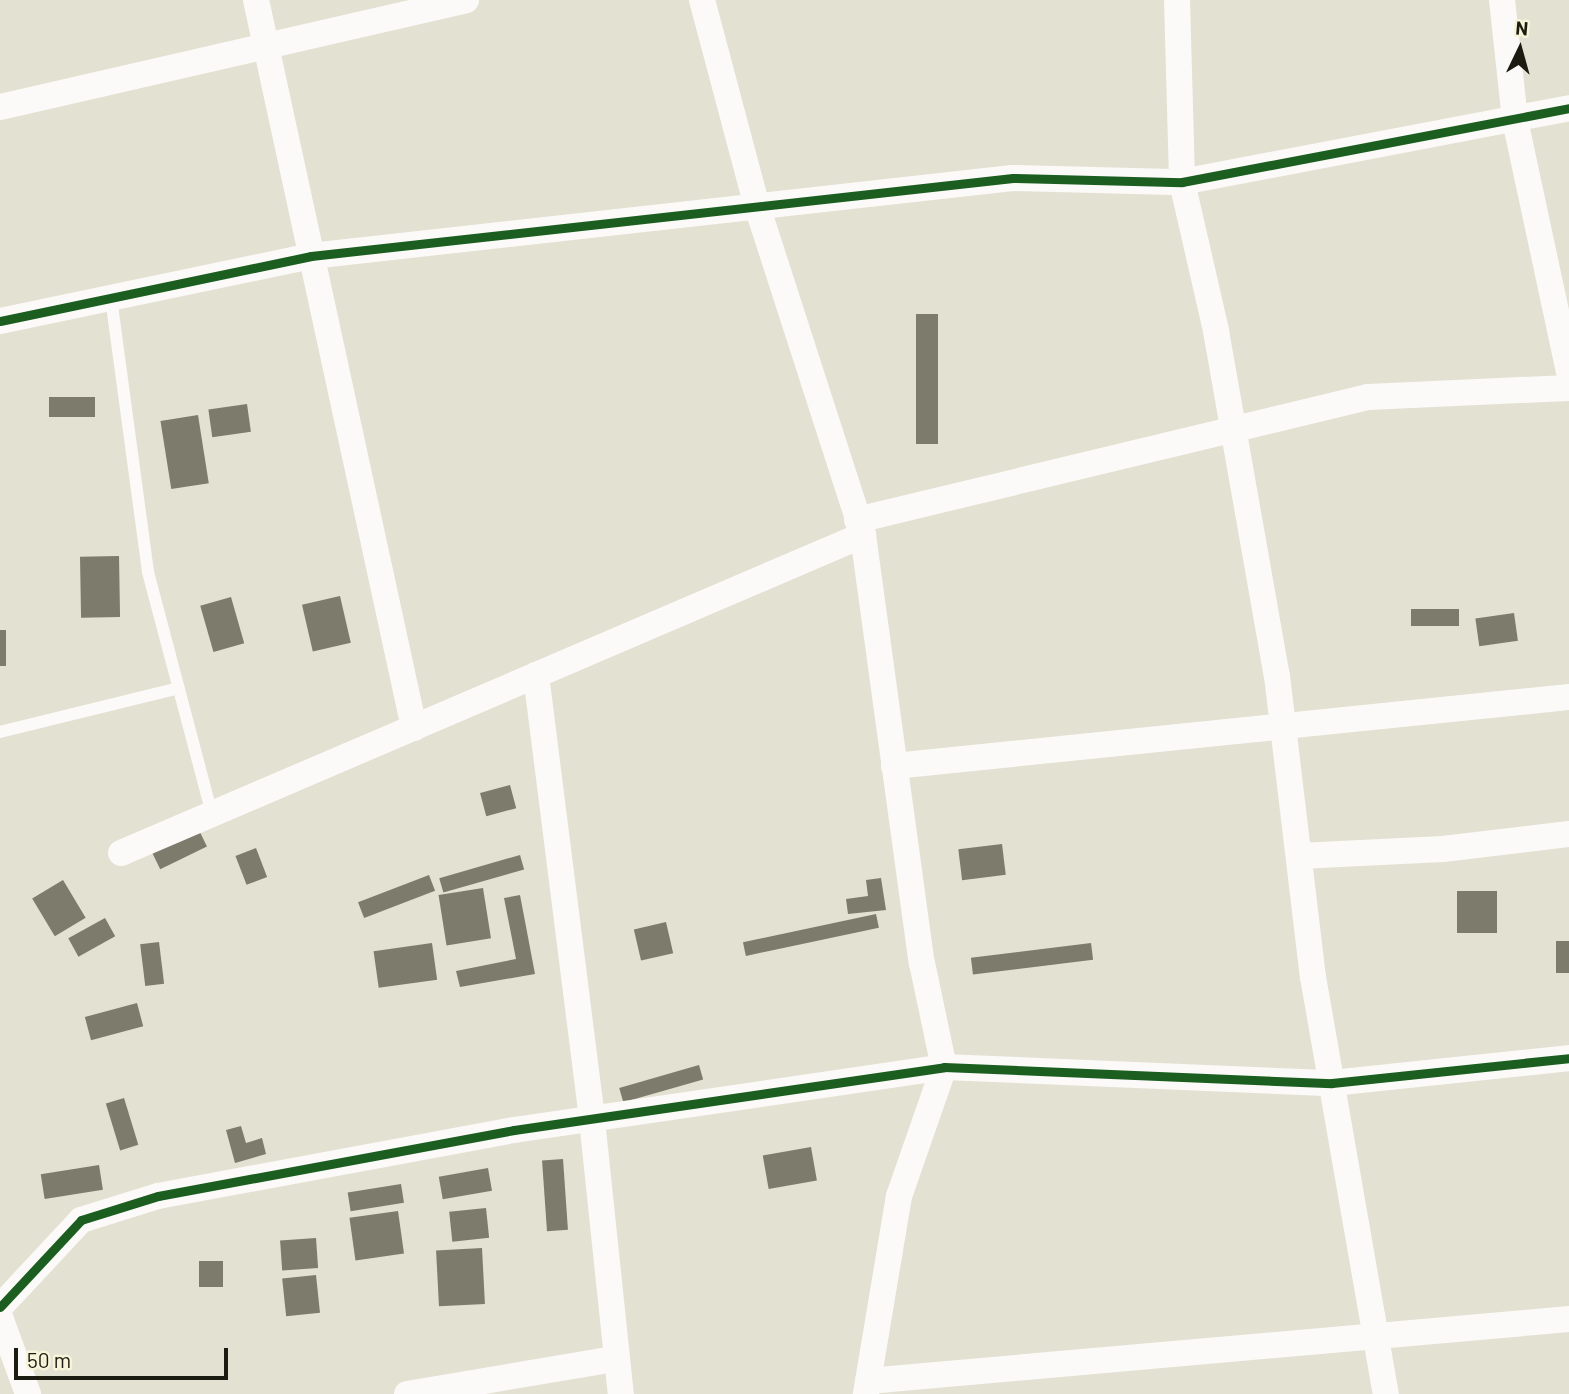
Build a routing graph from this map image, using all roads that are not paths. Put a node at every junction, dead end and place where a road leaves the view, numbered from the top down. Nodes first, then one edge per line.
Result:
1 (256, 0) edge
2 (466, 0) edge
3 (702, 0) edge
4 (1177, 0) edge
5 (1502, 0) edge
6 (266, 46) junction
7 (0, 107) edge
8 (1569, 108) edge
9 (1515, 120) junction
10 (1182, 182) junction
11 (756, 203) junction
12 (312, 256) junction
13 (111, 298) junction
14 (0, 321) edge
15 (1569, 372) edge
16 (1569, 388) edge
17 (1233, 429) junction
18 (860, 527) junction
19 (536, 675) junction
20 (179, 688) junction
21 (1569, 697) edge
22 (1283, 727) junction
23 (414, 728) junction
24 (0, 732) edge
25 (894, 766) junction
26 (212, 815) junction
27 (1569, 834) edge
28 (121, 853) dead end
29 (1299, 856) junction
30 (1569, 1058) edge
31 (944, 1068) junction
32 (1332, 1083) junction
33 (592, 1120) junction
34 (0, 1307) edge
35 (0, 1317) edge
36 (1569, 1319) edge
37 (1376, 1334) junction
38 (615, 1359) junction
39 (867, 1387) edge
40 (28, 1394) edge
41 (407, 1394) edge
42 (621, 1394) edge
43 (1386, 1394) edge

1 - 6 street
2 - 6 street
3 - 11 street
4 - 10 street
5 - 9 street
6 - 7 street
6 - 12 street
8 - 9 street
9 - 10 street
9 - 15 street
10 - 11 street
10 - 17 street
11 - 12 street
11 - 18 street
12 - 13 street
12 - 23 street
13 - 14 street
13 - 20 lane
16 - 17 street
17 - 18 street
17 - 22 street
18 - 19 street
18 - 25 street
19 - 23 street
19 - 33 street
20 - 24 lane
20 - 26 lane
21 - 22 street
22 - 25 street
22 - 29 street
23 - 26 street
25 - 31 street
26 - 28 street
27 - 29 street
29 - 32 street
30 - 32 street
31 - 32 street
31 - 33 street
31 - 39 street
32 - 37 street
33 - 34 street
33 - 38 street
35 - 40 street
36 - 37 street
37 - 39 street
37 - 43 street
38 - 41 street
38 - 42 street

